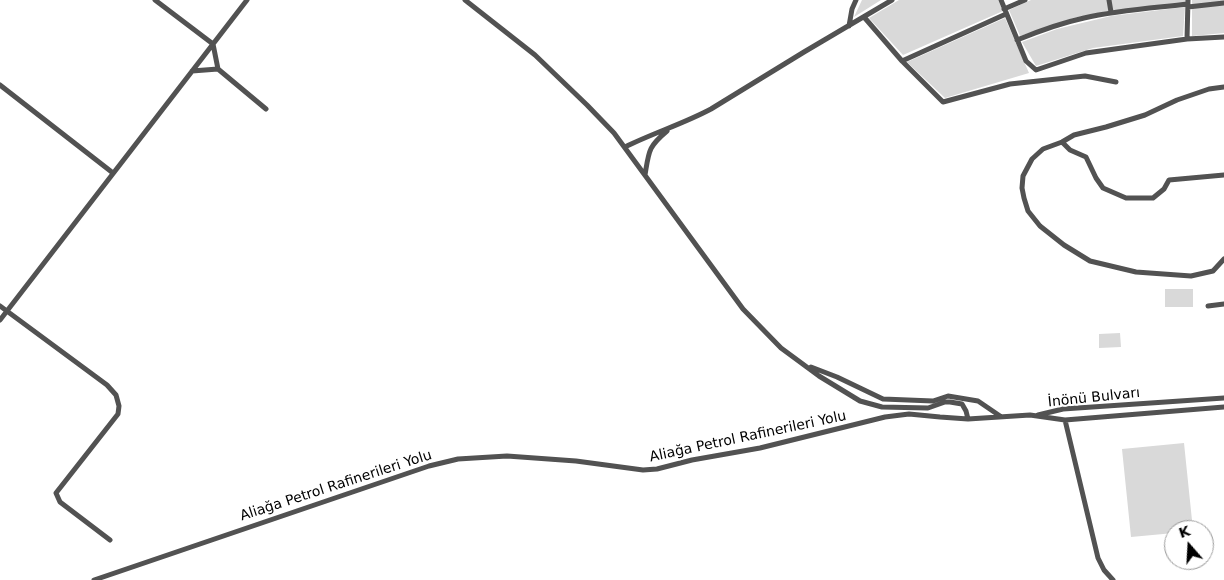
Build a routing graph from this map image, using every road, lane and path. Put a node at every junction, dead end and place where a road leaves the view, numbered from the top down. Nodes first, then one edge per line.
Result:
1 (155, 0) edge
2 (247, 0) edge
3 (465, 0) edge
4 (472, 0) edge
5 (856, 0) edge
6 (892, 0) edge
7 (1001, 0) edge
8 (1025, 0) edge
9 (1108, 0) edge
10 (1224, 3) edge
11 (1188, 4) edge
12 (475, 8) junction
13 (1005, 12) junction
14 (1111, 12) junction
15 (864, 17) junction
16 (849, 26) junction
17 (1224, 37) edge
18 (1187, 39) junction
19 (1017, 40) junction
20 (213, 44) junction
21 (902, 61) junction
22 (218, 69) junction
23 (192, 71) junction
24 (1116, 82) dead end
25 (0, 85) edge
26 (1224, 87) edge
27 (266, 109) dead end
28 (672, 127) junction
29 (1062, 142) junction
30 (625, 148) junction
31 (113, 173) junction
32 (1224, 175) edge
33 (645, 176) junction
34 (1224, 259) edge
35 (1224, 304) edge
36 (0, 306) edge
37 (1208, 306) dead end
38 (6, 311) junction
39 (0, 320) edge
40 (806, 366) junction
41 (1224, 398) edge
42 (892, 399) junction
43 (905, 400) junction
44 (918, 401) junction
45 (892, 407) junction
46 (904, 407) junction
47 (1224, 407) edge
48 (917, 408) junction
49 (1035, 416) junction
50 (1001, 417) junction
51 (968, 419) junction
52 (1065, 420) junction
53 (110, 540) dead end
54 (94, 580) edge
55 (1113, 580) edge

1 - 20 street
2 - 20 street
3 - 12 street
4 - 12 street
5 - 16 street
6 - 15 street
7 - 13 street
8 - 13 street
9 - 14 street
10 - 11 street
11 - 14 street
11 - 18 street
12 - 30 street
13 - 19 street
13 - 21 street
14 - 19 street
15 - 16 street
15 - 21 street
16 - 28 street
17 - 18 street
18 - 19 street
20 - 22 street
20 - 23 street
21 - 24 street
22 - 23 street
22 - 27 street
23 - 31 street
25 - 31 street
26 - 29 street
28 - 30 street
28 - 33 street
29 - 32 street
29 - 34 street
30 - 33 street
31 - 38 street
33 - 40 street
35 - 37 street
36 - 38 street
38 - 39 street
38 - 53 street
40 - 42 street
40 - 45 street
41 - 49 street, İnönü Bulvarı
42 - 43 street
42 - 45 street
43 - 44 street
43 - 46 street
44 - 48 street
44 - 50 street
45 - 46 street
46 - 48 street
47 - 52 street, İnönü Bulvarı
48 - 51 street
49 - 50 street, Aliağa Petrol Rafinerileri Yolu
49 - 52 street, İnönü Bulvarı
50 - 51 street, Aliağa Petrol Rafinerileri Yolu
51 - 54 street, Aliağa Petrol Rafinerileri Yolu
52 - 55 street

